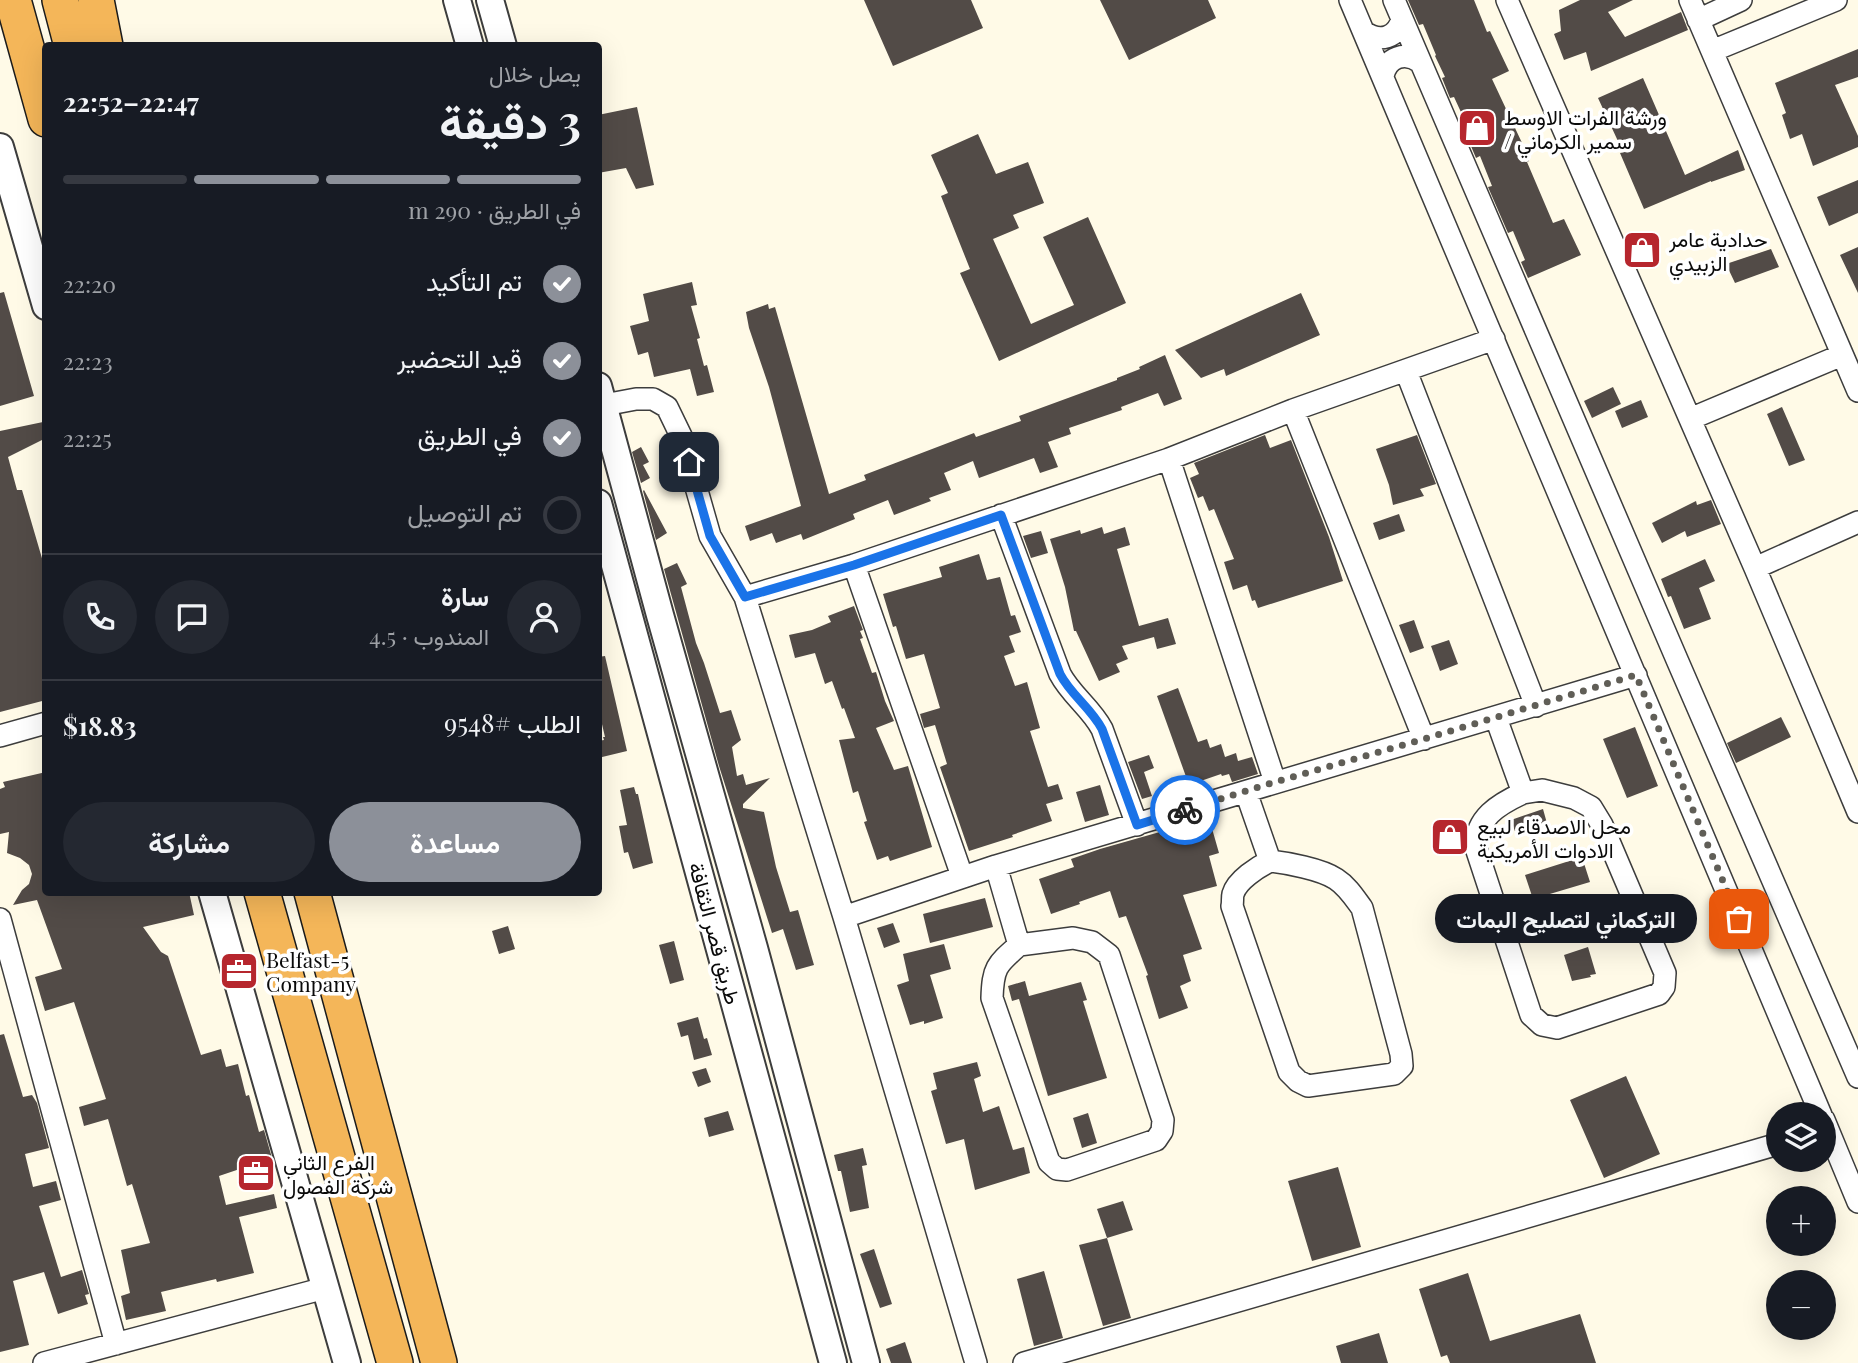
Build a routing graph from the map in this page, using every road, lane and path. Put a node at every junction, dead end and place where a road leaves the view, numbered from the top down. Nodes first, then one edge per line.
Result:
1 (13, 0) edge
2 (60, 0) edge
3 (96, 0) edge
4 (457, 0) edge
5 (490, 0) edge
6 (1350, 0) edge
7 (1507, 0) edge
8 (1741, 0) edge
9 (1836, 0) edge
10 (1398, 10) edge
11 (1694, 10) edge
12 (1364, 33) junction
13 (71, 42) edge
14 (104, 42) edge
15 (469, 42) edge
16 (502, 42) edge
17 (1712, 51) junction
18 (1420, 62) junction
19 (1384, 76) junction
20 (42, 105) edge
21 (0, 147) edge
22 (42, 292) edge
23 (1494, 339) junction
24 (1842, 355) junction
25 (1406, 371) junction
26 (1858, 391) edge
27 (602, 396) edge
28 (602, 400) edge
29 (1293, 410) junction
30 (1690, 419) junction
31 (1169, 459) junction
32 (1001, 515) junction
33 (602, 518) edge
34 (1858, 522) edge
35 (854, 565) junction
36 (1755, 568) junction
37 (745, 597) junction
38 (1636, 675) junction
39 (1536, 706) junction
40 (1496, 718) junction
41 (42, 724) edge
42 (0, 736) edge
43 (1424, 739) junction
44 (1275, 782) junction
45 (1246, 792) junction
46 (1523, 793) junction
47 (1858, 812) edge
48 (1137, 825) junction
49 (1270, 861) junction
50 (996, 866) junction
51 (962, 876) junction
52 (213, 896) edge
53 (263, 896) edge
54 (313, 896) edge
55 (844, 917) junction
56 (0, 919) edge
57 (1019, 945) junction
58 (1856, 1065) edge
59 (1815, 1102) edge
60 (1766, 1147) edge
61 (1836, 1152) edge
62 (1858, 1202) edge
63 (325, 1288) junction
64 (116, 1344) junction
65 (44, 1363) edge
66 (346, 1363) edge
67 (395, 1363) edge
68 (439, 1363) edge
69 (833, 1363) edge
70 (866, 1363) edge
71 (976, 1363) edge
72 (1024, 1363) edge

1 - 20 highway
2 - 13 highway
3 - 14 highway
4 - 15 street
5 - 16 street
6 - 12 street
7 - 30 street
8 - 11 street
9 - 17 street
10 - 12 street
10 - 18 street
11 - 17 street
12 - 19 street
17 - 24 street
18 - 19 street
18 - 58 street
19 - 23 street
21 - 22 street
23 - 25 street
23 - 38 street
24 - 26 street
24 - 30 street
25 - 29 street
25 - 39 street
27 - 37 street
28 - 70 street
29 - 31 street
29 - 43 street
30 - 36 street
31 - 32 street
31 - 44 street
32 - 35 street
32 - 48 street
33 - 69 street, طريق قصر الثقافة
34 - 36 street
35 - 37 street
35 - 51 street
36 - 47 street
37 - 55 street
38 - 39 street
38 - 59 street
39 - 40 street
40 - 43 street
40 - 46 street
41 - 42 street
43 - 44 street
44 - 45 street
45 - 48 street
45 - 49 street
46 - 46 street
48 - 50 street
49 - 49 street
50 - 51 street
50 - 57 street
51 - 55 street
52 - 63 street
53 - 67 highway
54 - 68 highway
55 - 71 street
56 - 64 street
57 - 57 street
60 - 72 street
61 - 62 street
63 - 64 street
63 - 66 street
64 - 65 street

